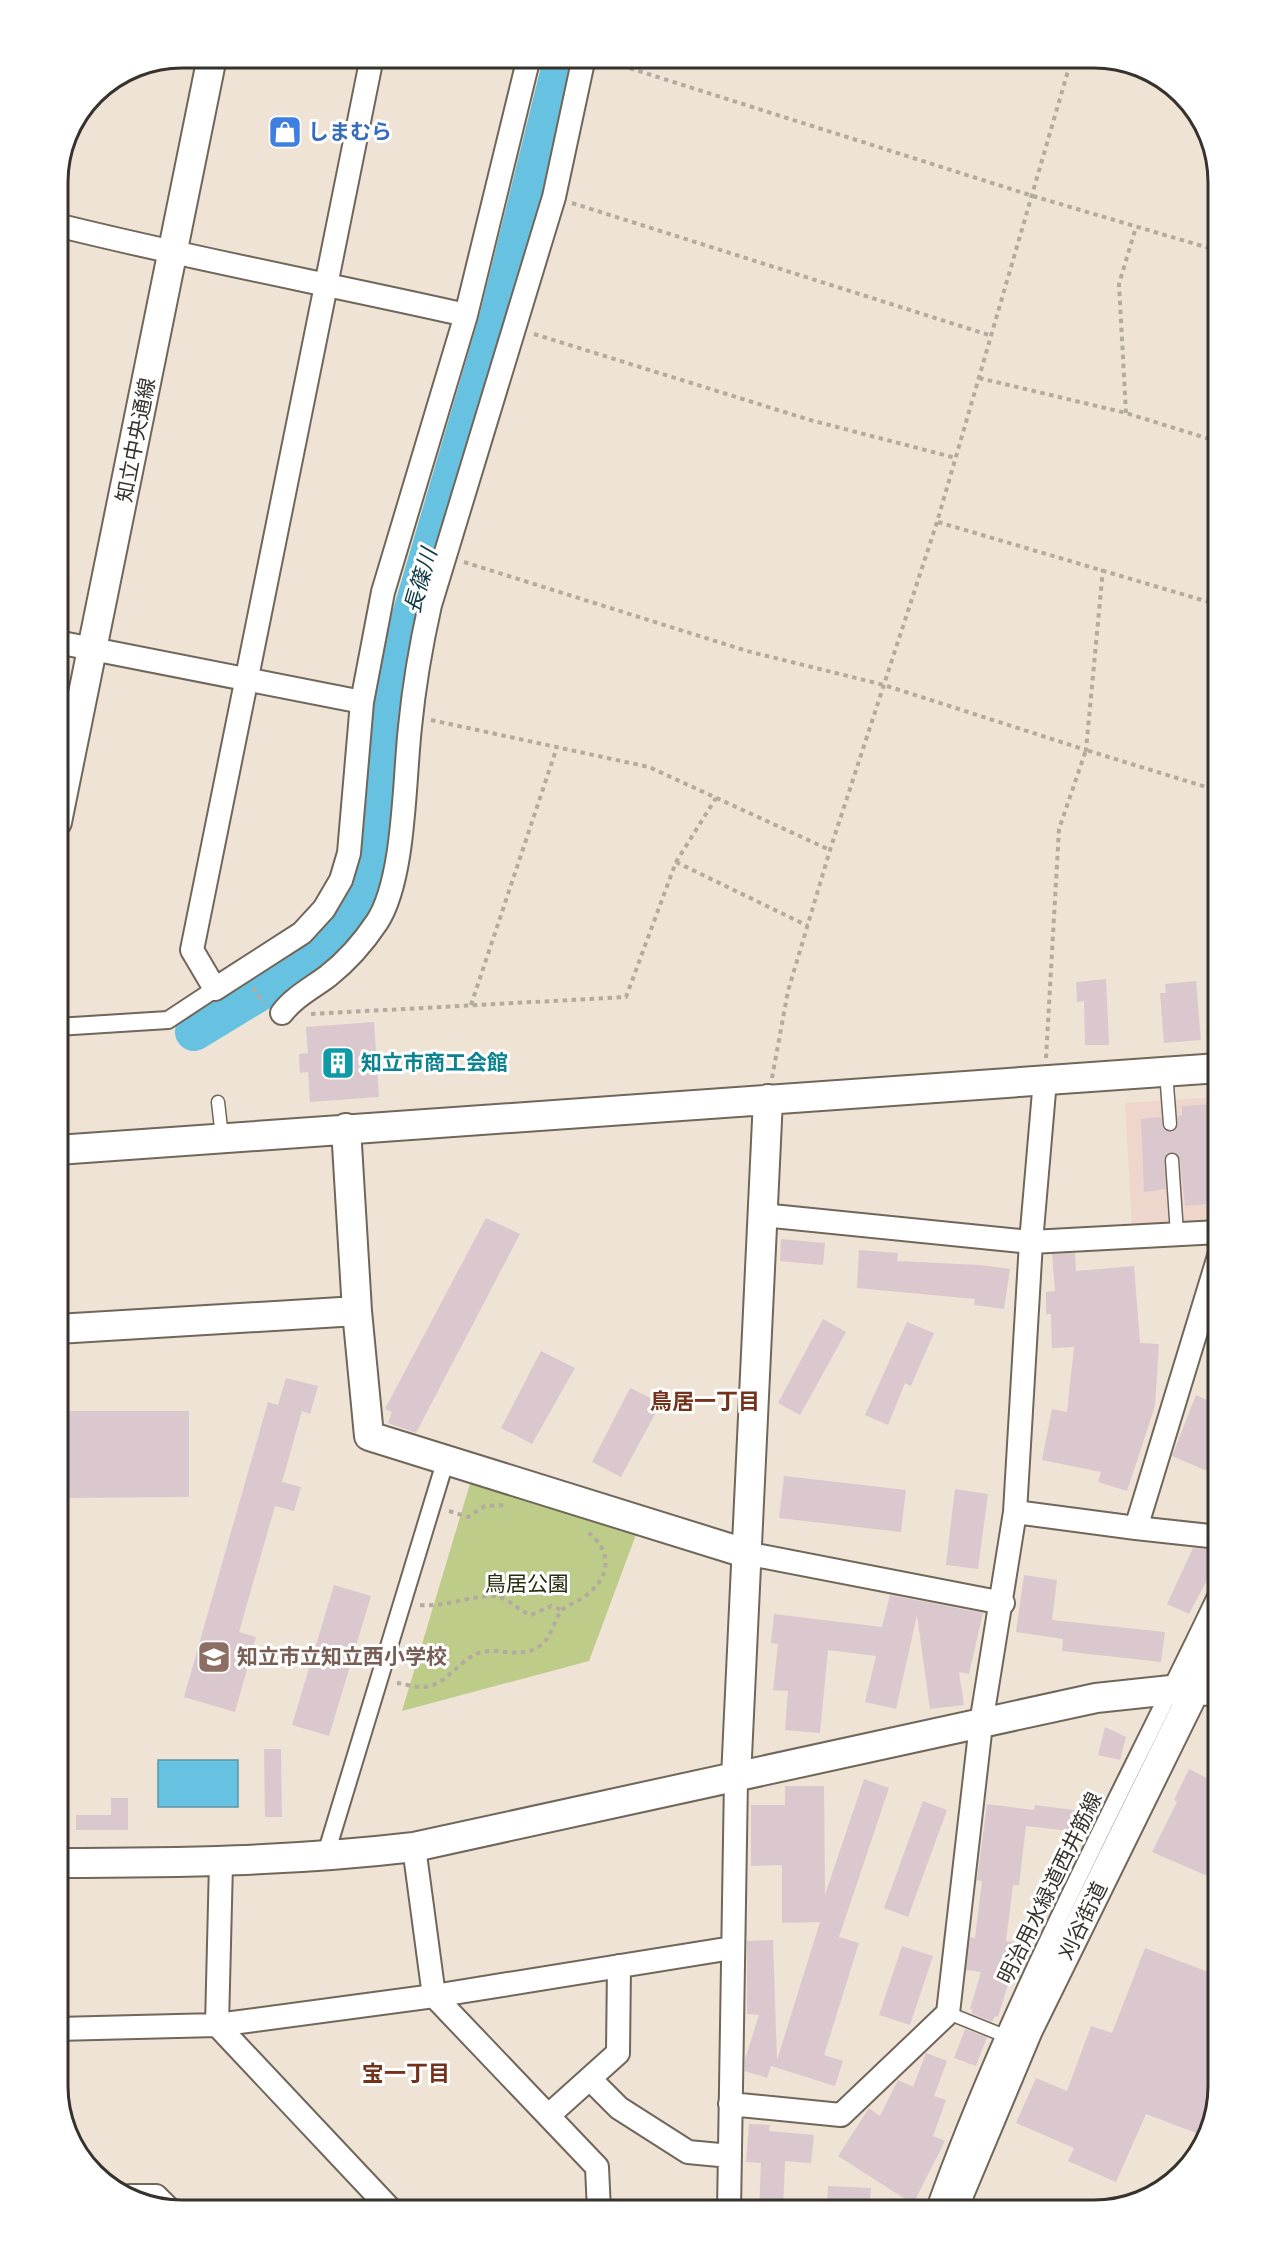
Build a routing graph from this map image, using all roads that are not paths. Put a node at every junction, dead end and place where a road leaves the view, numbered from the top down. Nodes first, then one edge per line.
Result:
1 (210, 68) edge
2 (370, 68) edge
3 (526, 68) edge
4 (582, 68) edge
5 (68, 228) edge
6 (173, 254) junction
7 (326, 284) junction
8 (466, 315) junction
9 (68, 644) edge
10 (94, 649) junction
11 (246, 678) junction
12 (362, 702) junction
13 (68, 771) edge
14 (215, 989) junction
15 (273, 1009) road end
16 (68, 1027) edge
17 (1208, 1069) edge
18 (1166, 1072) junction
19 (1045, 1080) junction
20 (768, 1099) junction
21 (218, 1102) dead end
22 (1170, 1124) dead end
23 (346, 1128) junction
24 (222, 1137) junction
25 (68, 1149) edge
26 (1172, 1160) dead end
27 (762, 1215) junction
28 (1208, 1233) edge
29 (1177, 1234) junction
30 (1032, 1242) junction
31 (1208, 1292) edge
32 (357, 1311) junction
33 (68, 1328) edge
34 (446, 1460) junction
35 (1015, 1512) junction
36 (1136, 1528) junction
37 (1208, 1536) edge
38 (746, 1553) junction
39 (1003, 1603) junction
40 (1208, 1636) edge
41 (1208, 1661) edge
42 (1195, 1691) edge
43 (981, 1724) junction
44 (736, 1778) junction
45 (414, 1847) junction
46 (325, 1857) junction
47 (68, 1863) edge
48 (221, 1863) junction
49 (732, 1948) junction
50 (619, 1966) junction
51 (434, 1996) junction
52 (948, 2013) junction
53 (217, 2025) junction
54 (68, 2029) edge
55 (1014, 2039) junction
56 (590, 2079) junction
57 (730, 2104) junction
58 (549, 2115) junction
59 (730, 2156) junction
60 (382, 2200) edge
61 (598, 2200) edge
62 (729, 2200) edge
63 (938, 2200) edge
64 (956, 2200) edge

1 - 6 street, 知立中央通線
2 - 7 street
3 - 8 street
4 - 15 street
5 - 6 street
6 - 7 street
6 - 10 street, 知立中央通線
7 - 8 street
7 - 11 street
8 - 12 street
9 - 10 street
10 - 11 street
10 - 13 street, 知立中央通線
11 - 12 street
11 - 14 street
12 - 14 street
14 - 16 street
17 - 18 street
18 - 19 street
18 - 22 lane
19 - 20 street
19 - 30 street
20 - 23 street
20 - 27 street
21 - 24 lane
23 - 24 street
23 - 32 street
24 - 25 street
26 - 29 lane
27 - 30 street
27 - 38 street
28 - 29 street
29 - 30 street
30 - 35 street
31 - 36 street
32 - 33 street
32 - 34 street
34 - 38 street
34 - 46 street
35 - 36 street
35 - 39 street
36 - 37 street
38 - 39 street
38 - 44 street
39 - 43 street
40 - 42 street
41 - 42 street, 刈谷街道
42 - 43 street
42 - 55 street, 刈谷街道
43 - 44 street
43 - 52 street
44 - 45 street
44 - 49 street
45 - 46 street
45 - 51 street
46 - 48 street
47 - 48 street
48 - 53 street
49 - 50 street
49 - 57 street
50 - 51 street
50 - 56 street
51 - 53 street
51 - 58 street
52 - 55 lane
52 - 57 street
53 - 54 street
53 - 60 street
55 - 63 street
55 - 64 street, 刈谷街道
56 - 58 street
56 - 59 street
57 - 59 street
58 - 61 street
59 - 62 street

